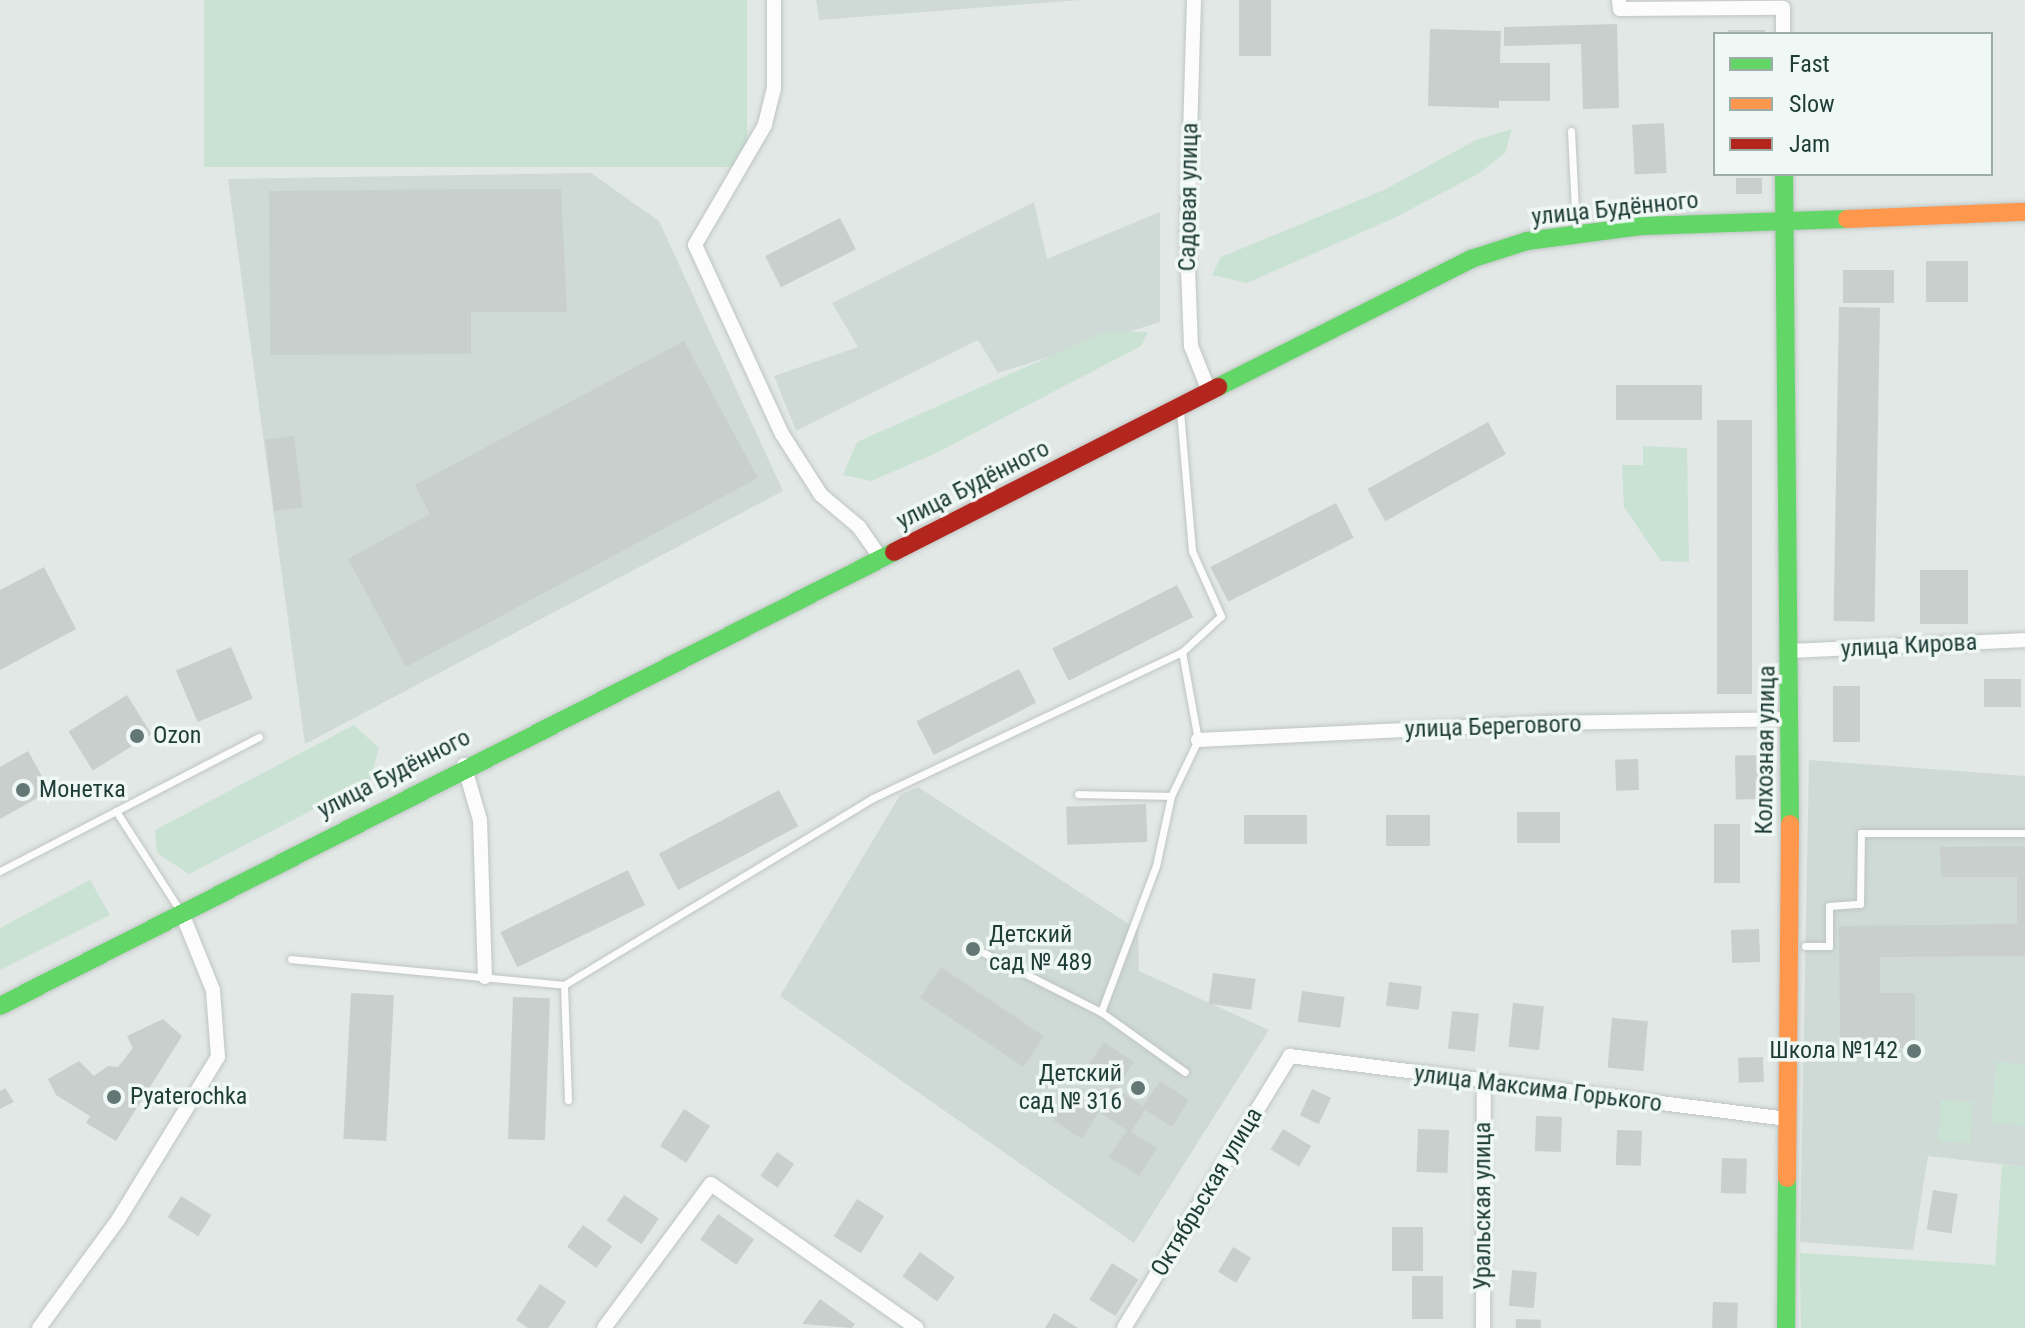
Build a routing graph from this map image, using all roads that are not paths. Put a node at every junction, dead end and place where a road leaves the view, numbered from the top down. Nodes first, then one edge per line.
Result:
1 (774, 0) edge
2 (1194, 0) edge
3 (1619, 0) edge
4 (1783, 32) edge
5 (1571, 131) dead end
6 (1784, 176) edge
7 (2025, 212) edge
8 (1784, 220) junction
9 (1576, 232) junction
10 (1209, 391) junction
11 (1179, 407) junction
12 (881, 559) junction
13 (2025, 640) edge
14 (1792, 651) junction
15 (1182, 652) junction
16 (1789, 719) junction
17 (259, 737) dead end
18 (1198, 740) junction
19 (464, 765) junction
20 (1078, 794) dead end
21 (1171, 796) junction
22 (116, 811) junction
23 (2025, 833) edge
24 (0, 871) edge
25 (181, 911) junction
26 (1805, 946) dead end
27 (984, 953) dead end
28 (291, 959) dead end
29 (485, 977) junction
30 (564, 985) junction
31 (0, 1006) edge
32 (1101, 1012) junction
33 (1290, 1056) joint
34 (1185, 1072) dead end
35 (1484, 1084) junction
36 (568, 1100) dead end
37 (1787, 1119) junction
38 (39, 1328) edge
39 (604, 1328) edge
40 (917, 1328) edge
41 (1124, 1328) edge
42 (1483, 1328) edge
43 (1786, 1328) edge

1 - 12 street
2 - 10 street, Садовая улица
3 - 4 street
5 - 9 lane
6 - 8 main road, Колхозная улица
7 - 8 main road, улица Будённого
8 - 9 main road, улица Будённого
8 - 14 main road, Колхозная улица
9 - 10 main road, улица Будённого
10 - 11 main road, улица Будённого
11 - 12 main road, улица Будённого
11 - 15 lane
12 - 19 main road, улица Будённого
13 - 14 street, улица Кирова
14 - 16 main road, Колхозная улица
15 - 18 lane
15 - 30 lane
16 - 18 street, улица Берегового
16 - 37 main road, Колхозная улица
17 - 22 lane
18 - 21 lane
19 - 25 main road, улица Будённого
19 - 29 street
20 - 21 lane
21 - 32 lane
22 - 24 lane
22 - 25 lane
23 - 26 lane
25 - 31 main road, улица Будённого
25 - 38 street
27 - 32 lane
28 - 29 lane
29 - 30 lane
30 - 36 lane
32 - 34 lane
33 - 35 street, улица Максима Горького
33 - 41 street, Октябрьская улица
35 - 37 street, улица Максима Горького
35 - 42 street, Уральская улица
37 - 43 main road, Колхозная улица
39 - 40 street

